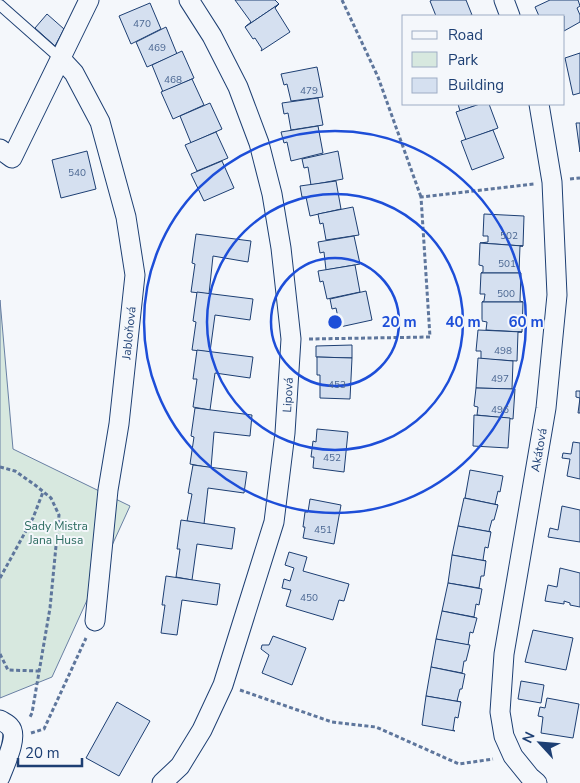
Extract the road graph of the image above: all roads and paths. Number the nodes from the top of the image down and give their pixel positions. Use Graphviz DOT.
graph roads {
  1 [pos="90,0"];
  2 [pos="188,0"];
  3 [pos="342,0"];
  4 [pos="504,0"];
  5 [pos="0,5"];
  6 [pos="510,15"];
  7 [pos="60,59"];
  8 [pos="539,105"];
  9 [pos="6,154"];
  10 [pos="580,178"];
  11 [pos="552,182"];
  12 [pos="421,198"];
  13 [pos="291,339"];
  14 [pos="0,467"];
  15 [pos="43,492"];
  16 [pos="0,578"];
  17 [pos="95,621"];
  18 [pos="0,654"];
  19 [pos="40,671"];
  20 [pos="223,685"];
  21 [pos="0,720"];
  22 [pos="12,744"];
  23 [pos="499,758"];
  24 [pos="0,777"];
  25 [pos="162,783"];
  26 [pos="538,783"];
  1 -- 7 [label="street"];
  2 -- 13 [label="street, Lipová"];
  3 -- 12 [label="path"];
  4 -- 6 [label="street"];
  5 -- 7 [label="lane"];
  7 -- 9 [label="street"];
  7 -- 17 [label="street, Jabloňová"];
  8 -- 11 [label="street, Akátová"];
  10 -- 11 [label="path"];
  11 -- 12 [label="path"];
  11 -- 26 [label="street, Akátová"];
  12 -- 13 [label="path"];
  13 -- 20 [label="street, Lipová"];
  14 -- 15 [label="path"];
  15 -- 16 [label="path"];
  15 -- 19 [label="path"];
  17 -- 22 [label="path"];
  18 -- 19 [label="path"];
  19 -- 22 [label="path"];
  20 -- 23 [label="path"];
  20 -- 25 [label="street, Lipová"];
  21 -- 22 [label="street"];
  22 -- 24 [label="street"];
}
